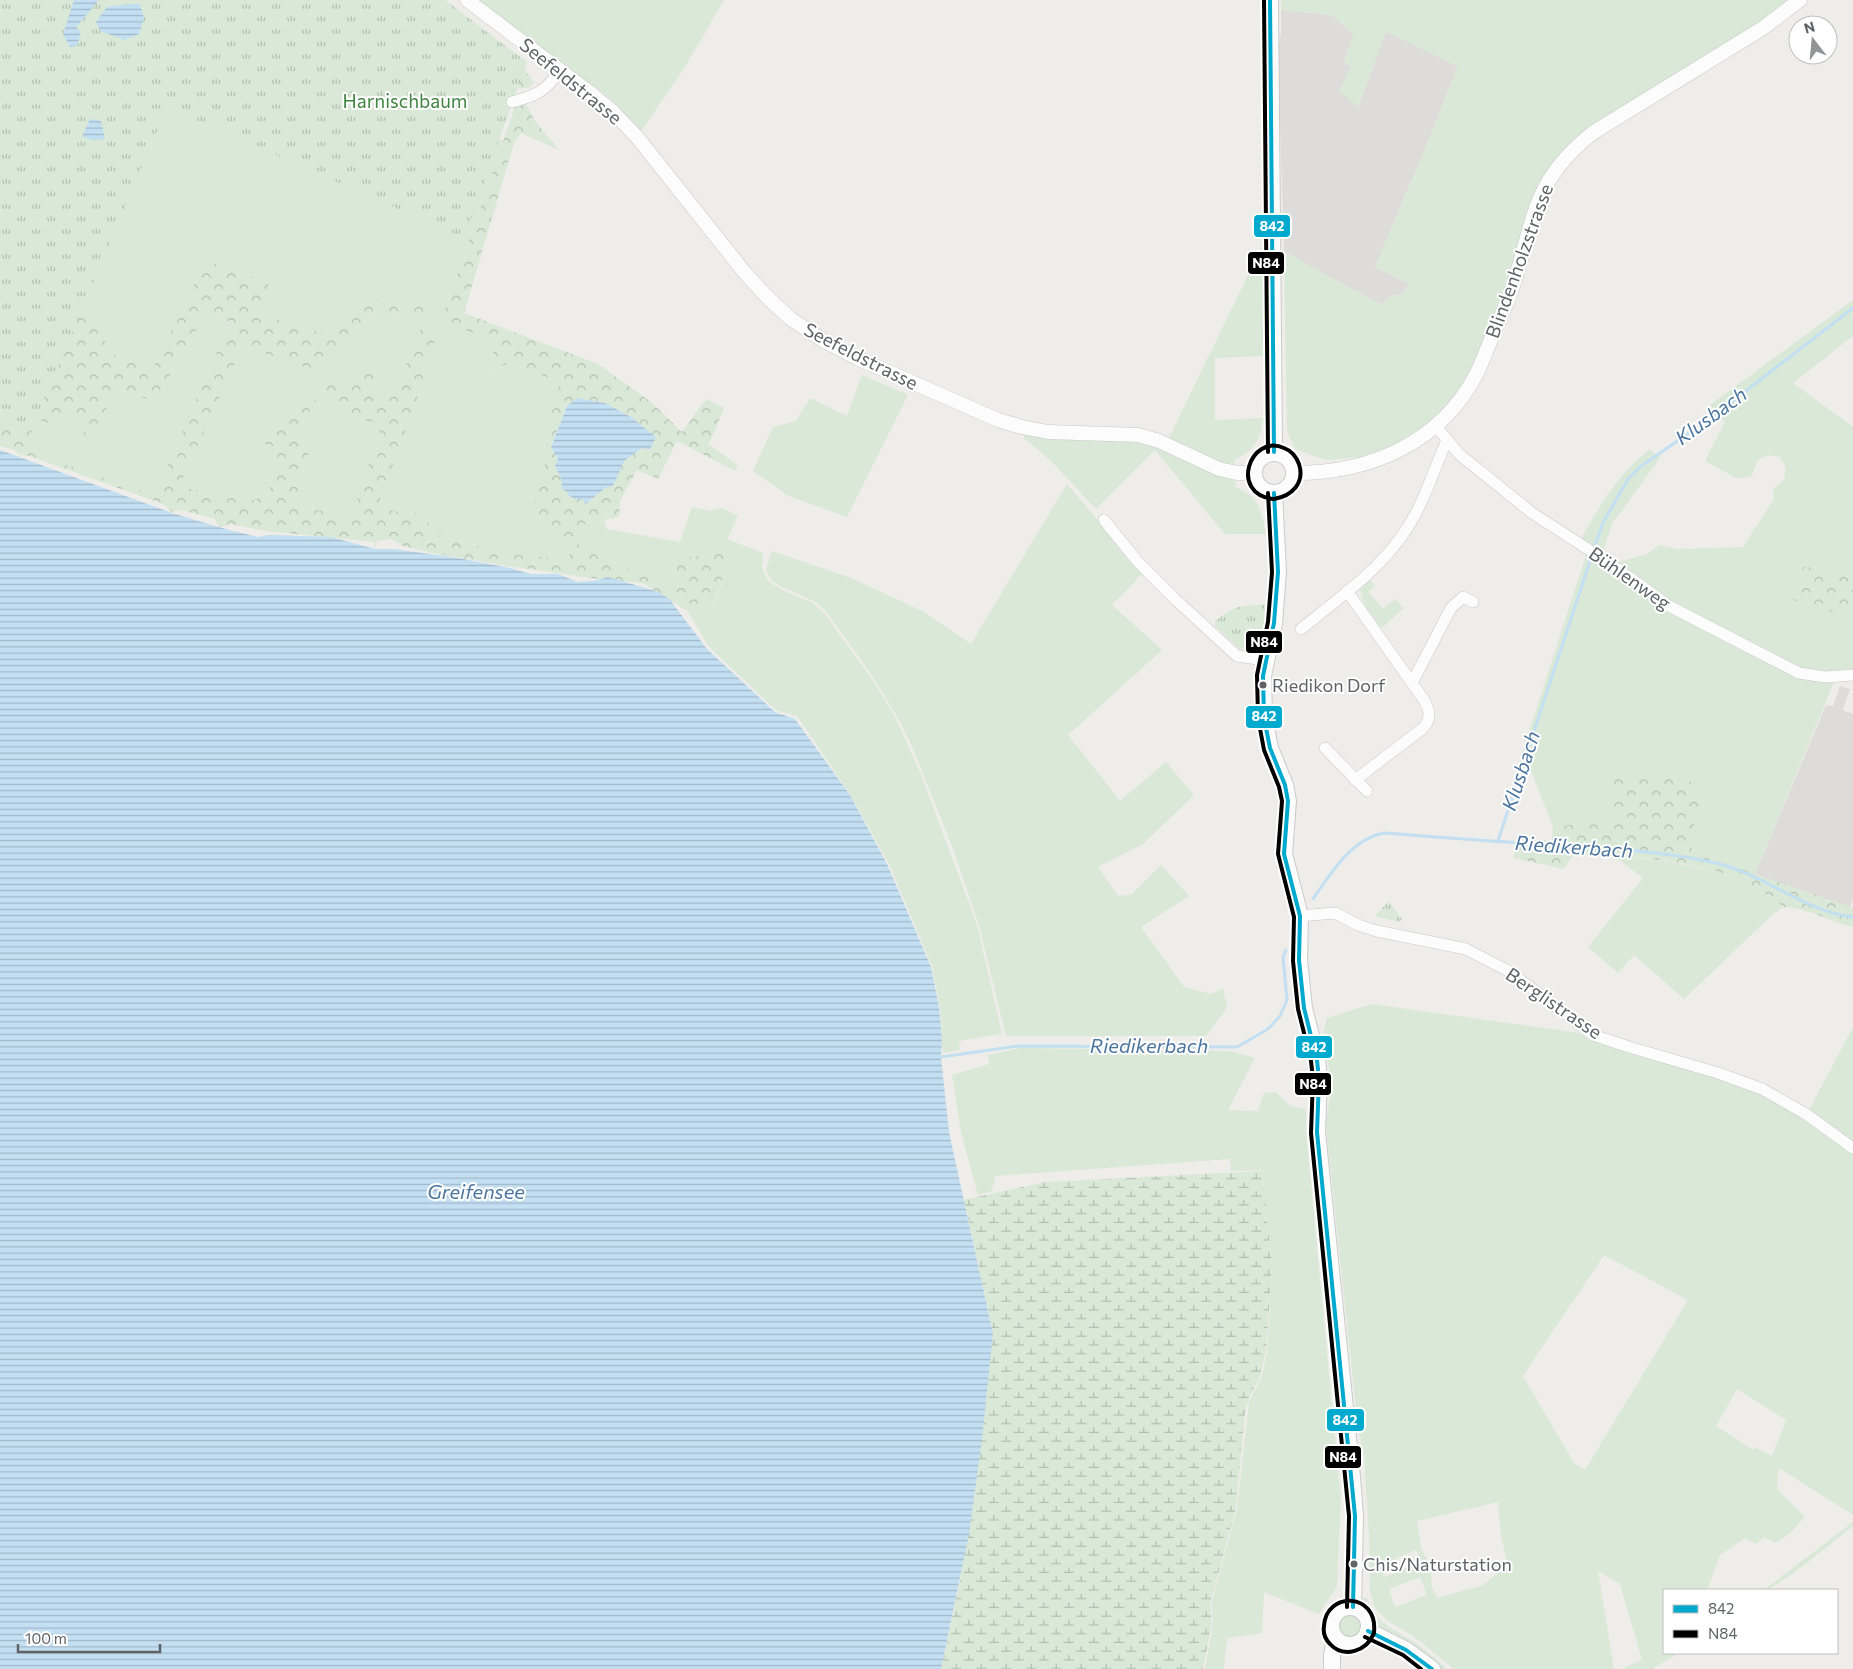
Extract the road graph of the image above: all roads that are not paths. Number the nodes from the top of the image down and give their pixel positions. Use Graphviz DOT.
graph roads {
  1 [pos="467,0"];
  2 [pos="1270,0"];
  3 [pos="1800,0"];
  4 [pos="560,70"];
  5 [pos="512,102"];
  6 [pos="1435,426"];
  7 [pos="1447,440"];
  8 [pos="1274,452"];
  9 [pos="1295,473"];
  10 [pos="1254,474"];
  11 [pos="1274,493"];
  12 [pos="1104,520"];
  13 [pos="1347,591"];
  14 [pos="1473,602"];
  15 [pos="1301,629"];
  16 [pos="1265,660"];
  17 [pos="1853,675"];
  18 [pos="1412,683"];
  19 [pos="1325,748"];
  20 [pos="1355,780"];
  21 [pos="1367,791"];
  22 [pos="1300,916"];
  23 [pos="1853,1148"];
  24 [pos="1353,1607"];
  25 [pos="1368,1631"];
  26 [pos="1341,1643"];
  27 [pos="1332,1669"];
  28 [pos="1343,1669"];
  29 [pos="1432,1669"];
  1 -- 4 [label="street, Seefeldstrasse"];
  2 -- 8 [label="main road"];
  3 -- 6 [label="street, Blindenholzstrasse"];
  4 -- 5 [label="street"];
  4 -- 10 [label="street, Seefeldstrasse"];
  6 -- 7 [label="street, Bühlenweg"];
  6 -- 9 [label="street, Blindenholzstrasse"];
  7 -- 13 [label="street"];
  7 -- 17 [label="street, Bühlenweg"];
  8 -- 9 [label="main road"];
  8 -- 10 [label="main road"];
  9 -- 11 [label="main road"];
  10 -- 11 [label="main road"];
  11 -- 16 [label="main road"];
  12 -- 16 [label="street"];
  13 -- 15 [label="street"];
  13 -- 18 [label="street"];
  14 -- 18 [label="street"];
  16 -- 22 [label="main road"];
  18 -- 20 [label="street"];
  19 -- 20 [label="street"];
  20 -- 21 [label="street"];
  22 -- 23 [label="street, Berglistrasse"];
  22 -- 24 [label="main road"];
  24 -- 25 [label="main road"];
  24 -- 26 [label="main road"];
  25 -- 26 [label="main road"];
  25 -- 29 [label="main road"];
  26 -- 27 [label="main road"];
  26 -- 28 [label="main road"];
}
